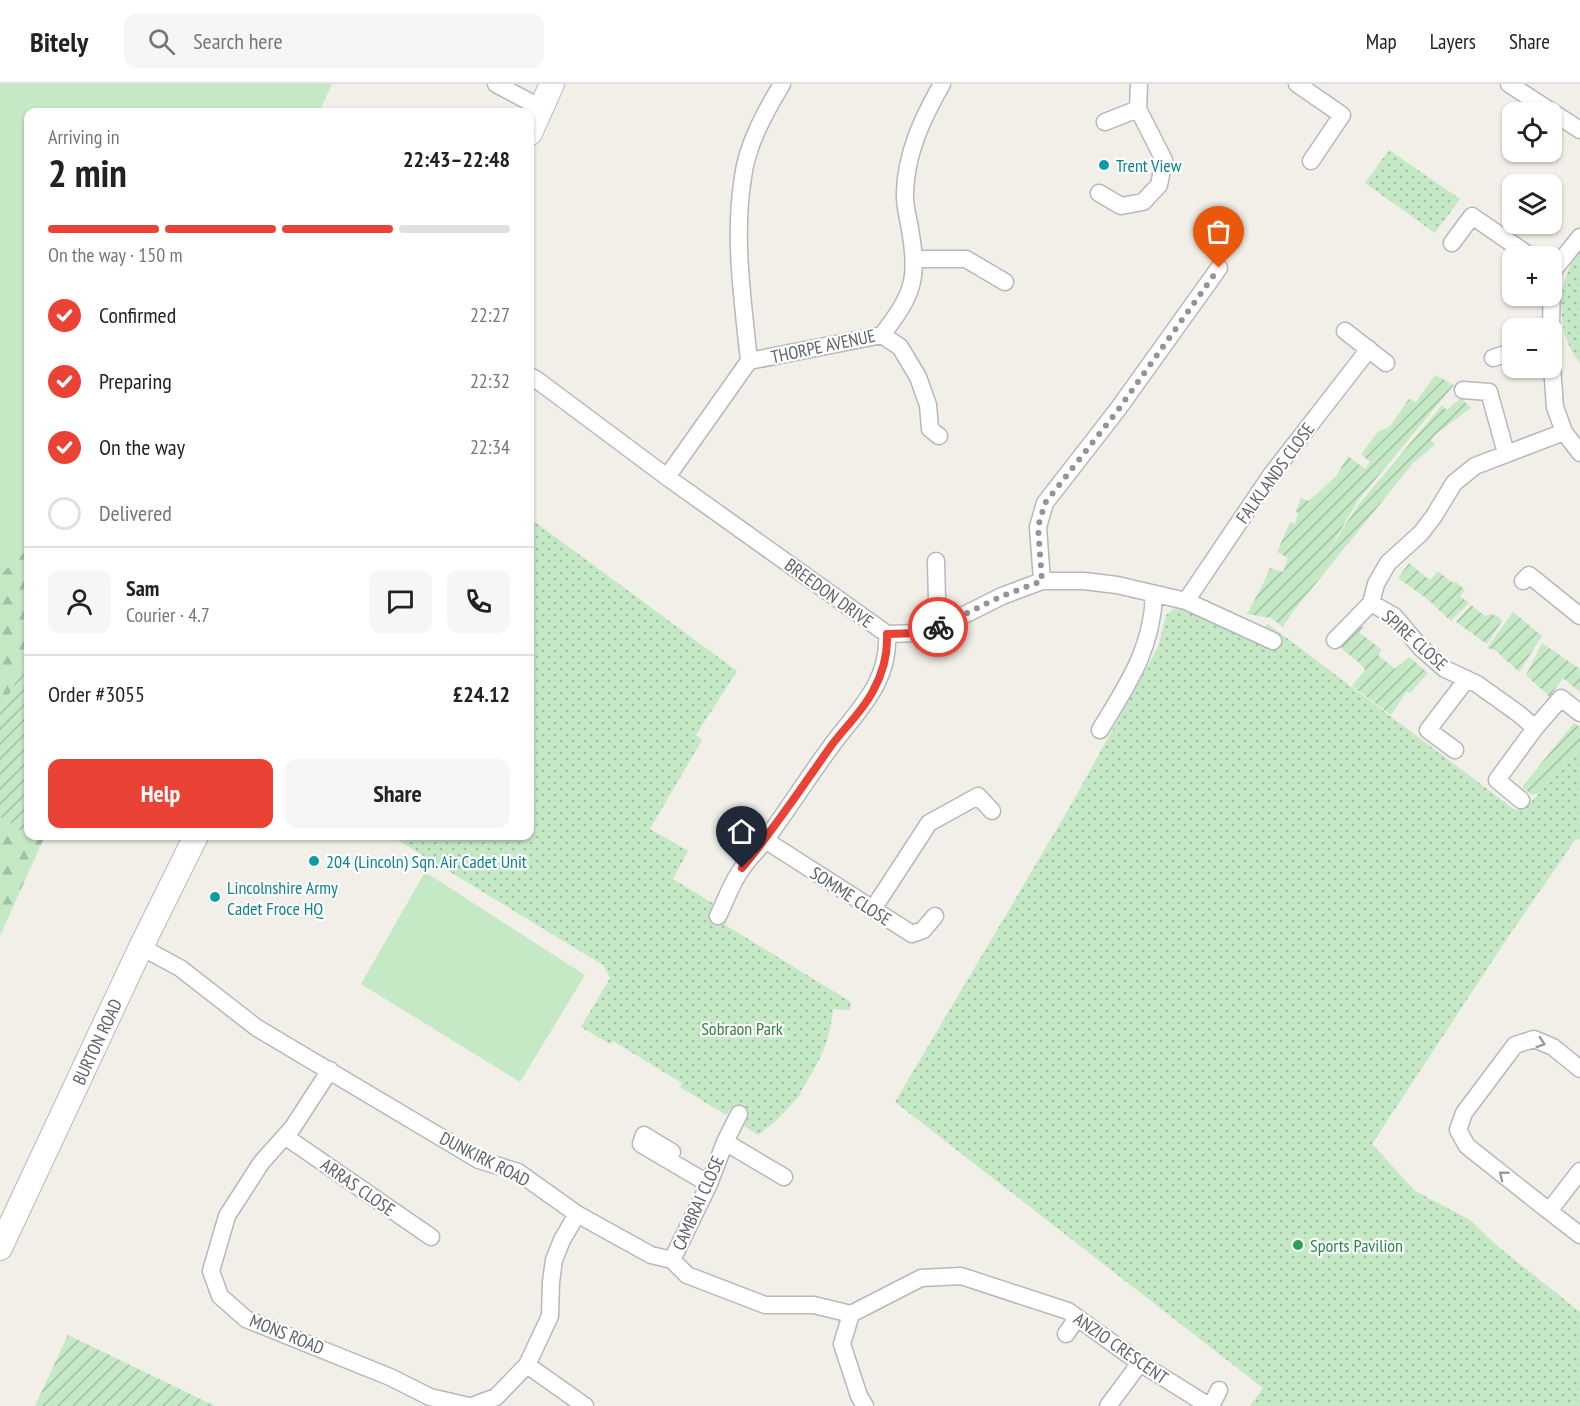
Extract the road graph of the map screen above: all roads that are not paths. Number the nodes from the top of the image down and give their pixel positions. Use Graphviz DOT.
graph roads {
  1 [pos="496,84"];
  2 [pos="552,84"];
  3 [pos="782,84"];
  4 [pos="942,84"];
  5 [pos="1139,84"];
  6 [pos="1296,84"];
  7 [pos="1509,84"];
  8 [pos="541,108"];
  9 [pos="1138,109"];
  10 [pos="1106,122"];
  11 [pos="534,124"];
  12 [pos="1580,130"];
  13 [pos="1311,161"];
  14 [pos="1098,193"];
  15 [pos="1580,237"];
  16 [pos="1452,243"];
  17 [pos="1516,246"];
  18 [pos="915,259"];
  19 [pos="1562,260"];
  20 [pos="1219,268"];
  21 [pos="1005,282"];
  22 [pos="1345,331"];
  23 [pos="882,335"];
  24 [pos="1368,349"];
  25 [pos="1502,355"];
  26 [pos="1493,358"];
  27 [pos="749,362"];
  28 [pos="1386,363"];
  29 [pos="534,378"];
  30 [pos="1553,378"];
  31 [pos="1463,390"];
  32 [pos="1564,432"];
  33 [pos="939,435"];
  34 [pos="1506,453"];
  35 [pos="1580,453"];
  36 [pos="667,477"];
  37 [pos="936,561"];
  38 [pos="1528,575"];
  39 [pos="1042,581"];
  40 [pos="1154,595"];
  41 [pos="1186,601"];
  42 [pos="1371,603"];
  43 [pos="1580,616"];
  44 [pos="945,625"];
  45 [pos="887,634"];
  46 [pos="1335,640"];
  47 [pos="1273,641"];
  48 [pos="1467,679"];
  49 [pos="1580,713"];
  50 [pos="1535,728"];
  51 [pos="1100,730"];
  52 [pos="1455,750"];
  53 [pos="1521,800"];
  54 [pos="992,811"];
  55 [pos="194,840"];
  56 [pos="765,840"];
  57 [pos="873,909"];
  58 [pos="718,916"];
  59 [pos="935,916"];
  60 [pos="141,947"];
  61 [pos="1580,1068"];
  62 [pos="330,1070"];
  63 [pos="739,1114"];
  64 [pos="286,1137"];
  65 [pos="725,1142"];
  66 [pos="666,1159"];
  67 [pos="1580,1171"];
  68 [pos="784,1177"];
  69 [pos="709,1184"];
  70 [pos="1549,1211"];
  71 [pos="577,1214"];
  72 [pos="1580,1235"];
  73 [pos="431,1237"];
  74 [pos="0,1248"];
  75 [pos="672,1260"];
  76 [pos="851,1314"];
  77 [pos="1077,1318"];
  78 [pos="1066,1334"];
  79 [pos="1140,1363"];
  80 [pos="527,1365"];
  81 [pos="1219,1390"];
  82 [pos="470,1406"];
  83 [pos="585,1406"];
  84 [pos="866,1406"];
  85 [pos="1108,1406"];
  86 [pos="1210,1406"];
  1 -- 8 [label="street"];
  2 -- 8 [label="main road"];
  3 -- 27 [label="street"];
  4 -- 18 [label="street, THORPE AVENUE"];
  5 -- 9 [label="street"];
  6 -- 13 [label="street"];
  7 -- 12 [label="street"];
  8 -- 11 [label="main road"];
  9 -- 10 [label="street"];
  9 -- 14 [label="street"];
  15 -- 19 [label="street"];
  16 -- 17 [label="street"];
  18 -- 21 [label="street"];
  18 -- 23 [label="street, THORPE AVENUE"];
  20 -- 39 [label="street"];
  22 -- 24 [label="street"];
  23 -- 27 [label="street, THORPE AVENUE"];
  23 -- 33 [label="street"];
  24 -- 28 [label="street"];
  24 -- 41 [label="street, FALKLANDS CLOSE"];
  25 -- 26 [label="street"];
  27 -- 36 [label="street"];
  29 -- 36 [label="street, BREEDON DRIVE"];
  30 -- 32 [label="street"];
  31 -- 34 [label="street"];
  32 -- 34 [label="street"];
  32 -- 35 [label="street"];
  34 -- 42 [label="street"];
  36 -- 45 [label="street, BREEDON DRIVE"];
  37 -- 44 [label="street"];
  38 -- 43 [label="street"];
  39 -- 40 [label="street, BREEDON DRIVE"];
  39 -- 44 [label="street, BREEDON DRIVE"];
  40 -- 41 [label="street, BREEDON DRIVE"];
  40 -- 51 [label="street"];
  41 -- 47 [label="street, BREEDON DRIVE"];
  42 -- 46 [label="street"];
  42 -- 48 [label="street, SPIRE CLOSE"];
  44 -- 45 [label="street, BREEDON DRIVE"];
  45 -- 56 [label="street"];
  48 -- 50 [label="street, SPIRE CLOSE"];
  48 -- 52 [label="street"];
  49 -- 50 [label="street"];
  50 -- 53 [label="street"];
  54 -- 57 [label="street"];
  55 -- 60 [label="main road, BURTON ROAD"];
  56 -- 57 [label="street, SOMME CLOSE"];
  56 -- 58 [label="street"];
  57 -- 59 [label="street, SOMME CLOSE"];
  60 -- 62 [label="street, DUNKIRK ROAD"];
  60 -- 74 [label="main road, BURTON ROAD"];
  70 -- 61 [label="street, one-way"];
  62 -- 64 [label="street, MONS ROAD"];
  62 -- 71 [label="street, DUNKIRK ROAD"];
  63 -- 65 [label="street"];
  64 -- 73 [label="street, ARRAS CLOSE"];
  64 -- 82 [label="street, MONS ROAD"];
  65 -- 68 [label="street, CAMBRAI CLOSE"];
  65 -- 69 [label="street, CAMBRAI CLOSE"];
  66 -- 69 [label="street"];
  67 -- 70 [label="street"];
  69 -- 75 [label="street, CAMBRAI CLOSE"];
  70 -- 72 [label="street"];
  71 -- 75 [label="street, DUNKIRK ROAD"];
  71 -- 80 [label="street, MONS ROAD"];
  75 -- 76 [label="street, DUNKIRK ROAD"];
  76 -- 77 [label="street, ANZIO CRESCENT"];
  76 -- 84 [label="street"];
  77 -- 78 [label="street"];
  77 -- 79 [label="street, ANZIO CRESCENT"];
  79 -- 85 [label="street"];
  79 -- 86 [label="street, ANZIO CRESCENT"];
  80 -- 82 [label="street, MONS ROAD"];
  80 -- 83 [label="street"];
  81 -- 86 [label="street, ANZIO CRESCENT"];
}
